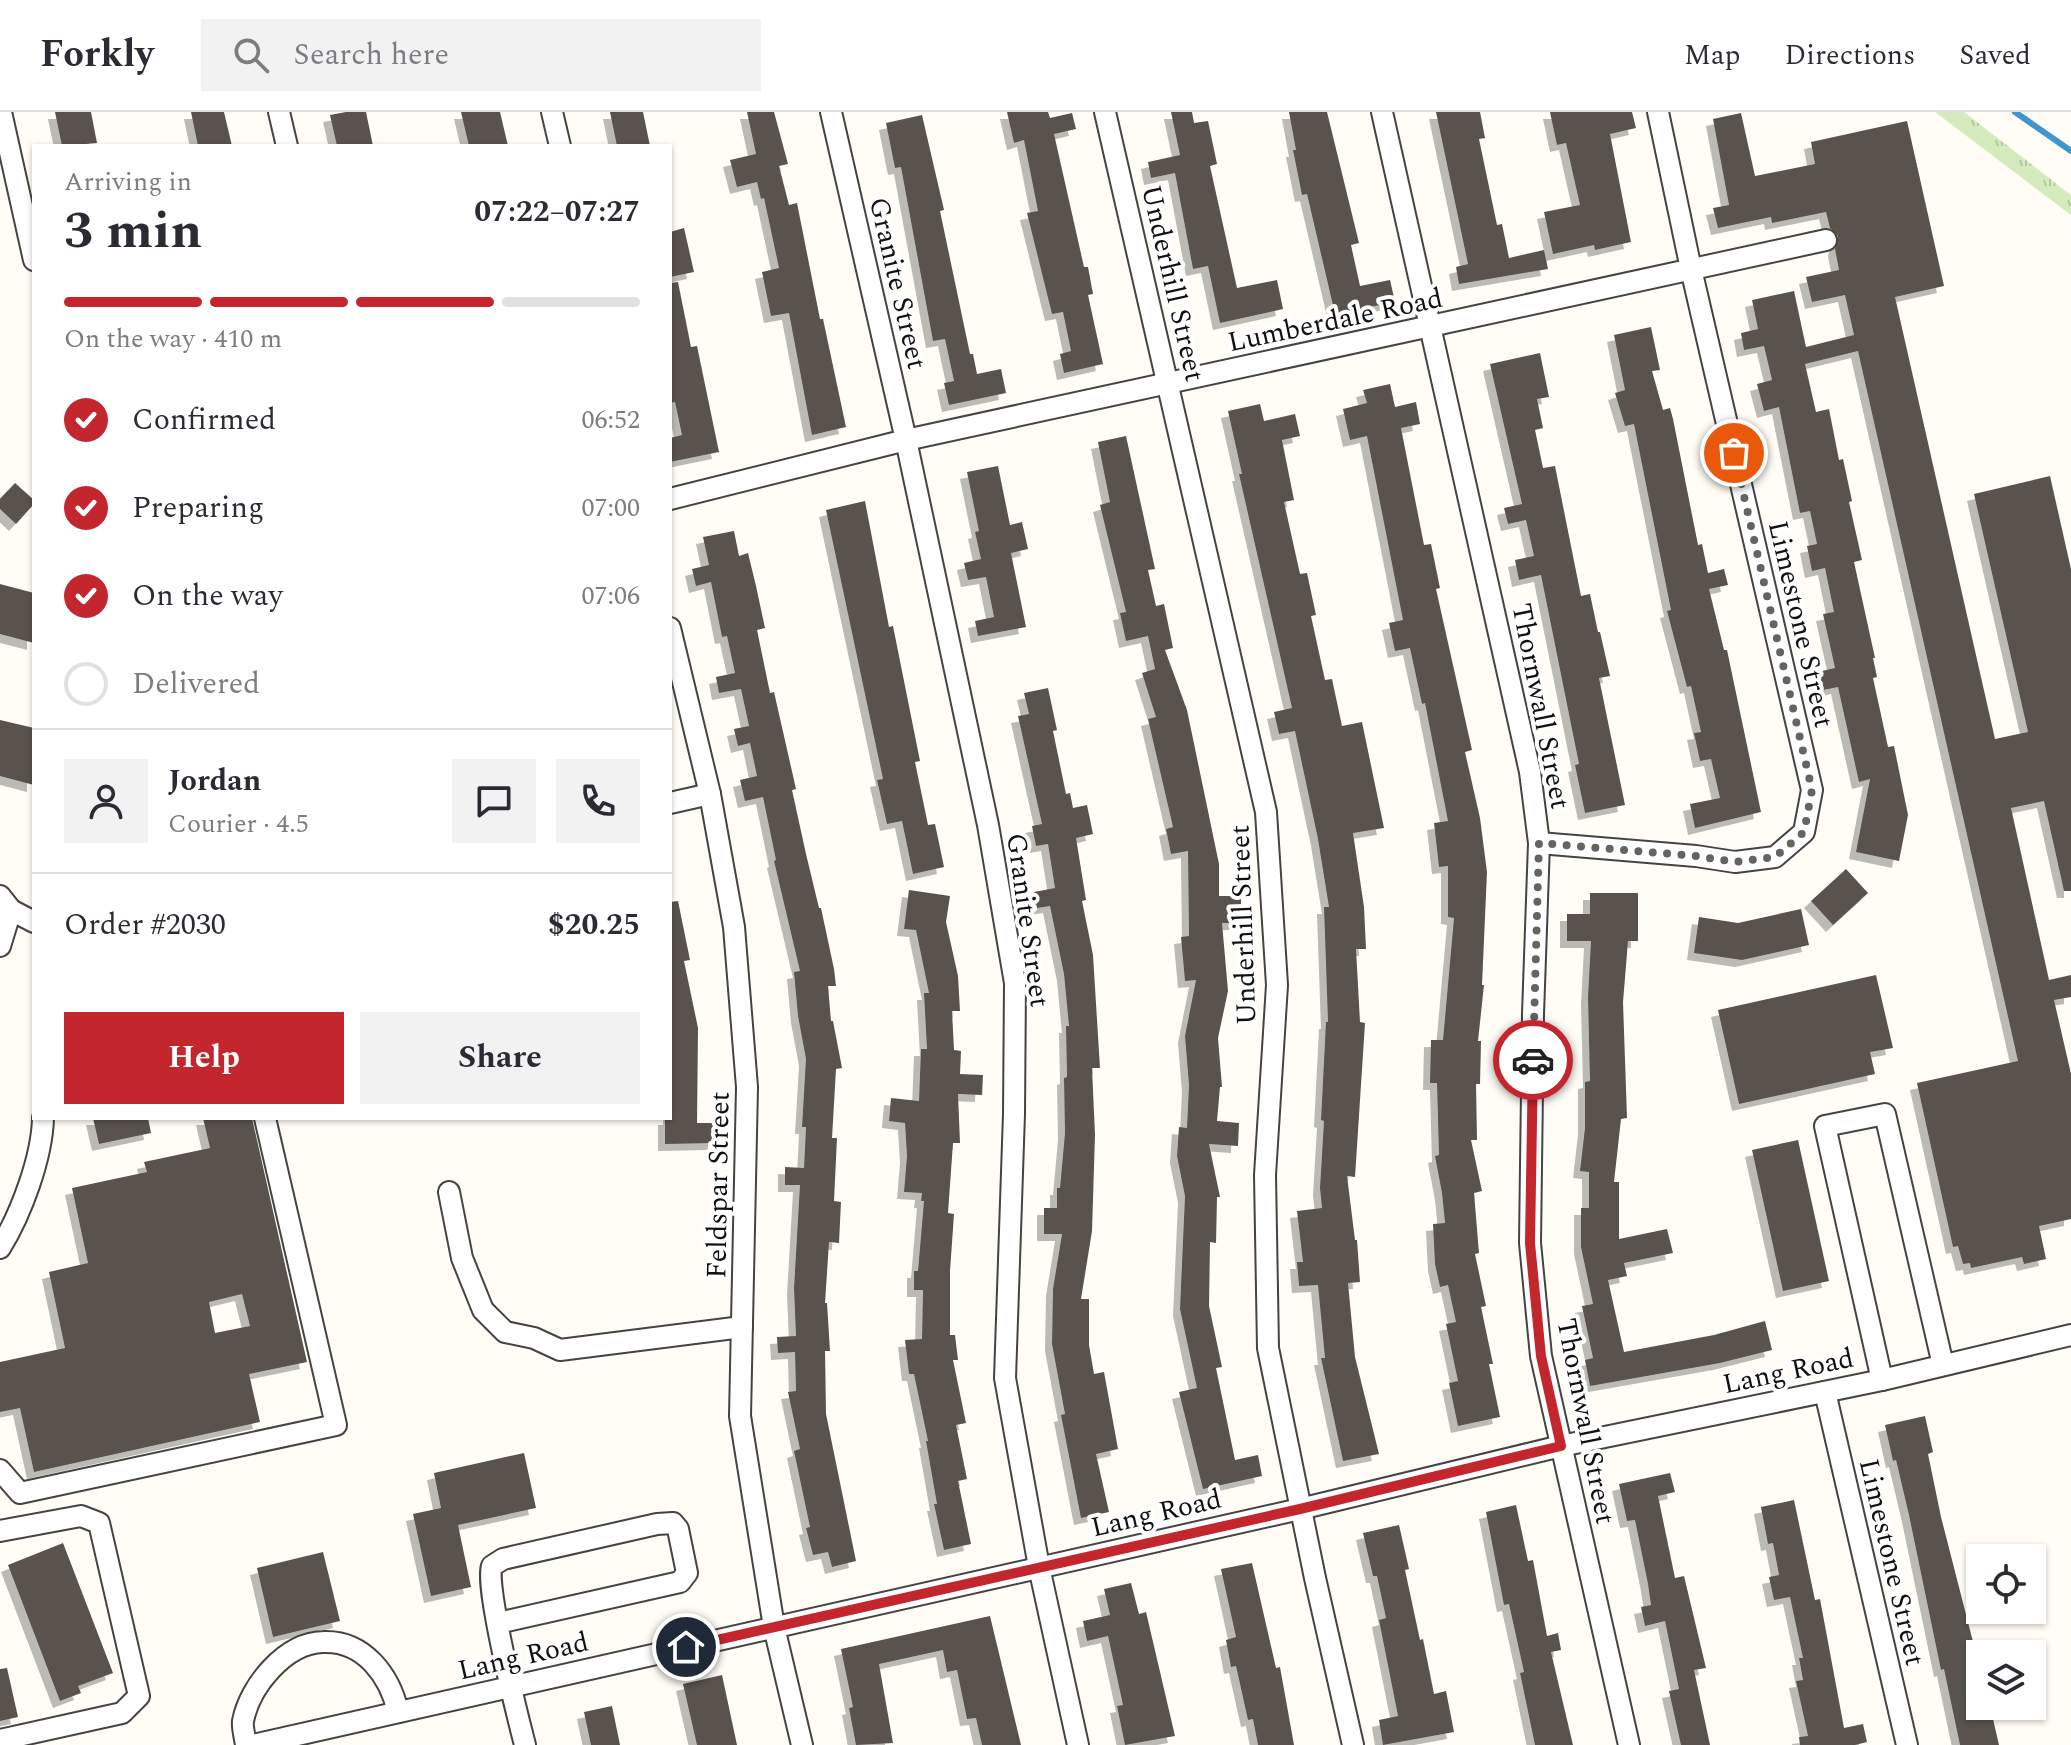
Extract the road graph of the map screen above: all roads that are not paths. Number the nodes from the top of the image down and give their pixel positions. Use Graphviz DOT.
graph roads {
  1 [pos="279,112"];
  2 [pos="552,112"];
  3 [pos="831,112"];
  4 [pos="1105,112"];
  5 [pos="1382,112"];
  6 [pos="1658,112"];
  7 [pos="2,123"];
  8 [pos="287,144"];
  9 [pos="560,144"];
  10 [pos="1826,240"];
  11 [pos="32,251"];
  12 [pos="1691,269"];
  13 [pos="1432,326"];
  14 [pos="1169,384"];
  15 [pos="906,440"];
  16 [pos="672,498"];
  17 [pos="672,636"];
  18 [pos="710,794"];
  19 [pos="672,803"];
  20 [pos="1539,843"];
  21 [pos="6,903"];
  22 [pos="32,921"];
  23 [pos="0,946"];
  24 [pos="43,1120"];
  25 [pos="265,1120"];
  26 [pos="449,1192"];
  27 [pos="0,1248"];
  28 [pos="742,1327"];
  29 [pos="2071,1335"];
  30 [pos="1943,1365"];
  31 [pos="1882,1380"];
  32 [pos="1825,1392"];
  33 [pos="1561,1446"];
  34 [pos="0,1470"];
  35 [pos="1300,1509"];
  36 [pos="0,1531"];
  37 [pos="1039,1567"];
  38 [pos="498,1623"];
  39 [pos="774,1627"];
  40 [pos="511,1686"];
  41 [pos="398,1712"];
  42 [pos="0,1740"];
  43 [pos="246,1745"];
  44 [pos="253,1745"];
  45 [pos="525,1745"];
  46 [pos="802,1745"];
  47 [pos="1078,1745"];
  48 [pos="1353,1745"];
  49 [pos="1629,1745"];
  50 [pos="1907,1745"];
  1 -- 8 [label="street"];
  2 -- 9 [label="street"];
  3 -- 15 [label="street, Granite Street"];
  4 -- 14 [label="street, Underhill Street"];
  5 -- 13 [label="street, Thornwall Street"];
  6 -- 12 [label="street, Limestone Street"];
  7 -- 11 [label="street"];
  10 -- 12 [label="street, Lumberdale Road"];
  12 -- 13 [label="street, Lumberdale Road"];
  12 -- 20 [label="street, Limestone Street"];
  13 -- 14 [label="street, Lumberdale Road"];
  13 -- 20 [label="street, Thornwall Street"];
  14 -- 15 [label="street, Lumberdale Road"];
  14 -- 35 [label="street, Underhill Street"];
  15 -- 16 [label="street, Lumberdale Road"];
  15 -- 37 [label="street, Granite Street"];
  17 -- 18 [label="street, Feldspar Street"];
  18 -- 19 [label="street"];
  18 -- 28 [label="street, Feldspar Street"];
  20 -- 33 [label="street, Thornwall Street"];
  21 -- 22 [label="street"];
  21 -- 23 [label="street"];
  24 -- 27 [label="street"];
  25 -- 34 [label="street"];
  26 -- 28 [label="street"];
  28 -- 39 [label="street, Feldspar Street"];
  29 -- 30 [label="street, Lang Road"];
  30 -- 31 [label="street, Lang Road"];
  30 -- 31 [label="street"];
  31 -- 32 [label="street, Lang Road"];
  32 -- 33 [label="street, Lang Road"];
  32 -- 50 [label="street, Limestone Street"];
  33 -- 35 [label="street, Lang Road"];
  33 -- 49 [label="street, Thornwall Street"];
  35 -- 37 [label="street, Lang Road"];
  35 -- 48 [label="street, Underhill Street"];
  36 -- 42 [label="street"];
  37 -- 39 [label="street, Lang Road"];
  37 -- 47 [label="street, Granite Street"];
  38 -- 38 [label="street"];
  38 -- 40 [label="street"];
  39 -- 40 [label="street, Lang Road"];
  39 -- 46 [label="street, Feldspar Street"];
  40 -- 41 [label="street, Lang Road"];
  40 -- 45 [label="street"];
  41 -- 43 [label="street"];
  41 -- 44 [label="street, Lang Road"];
}
